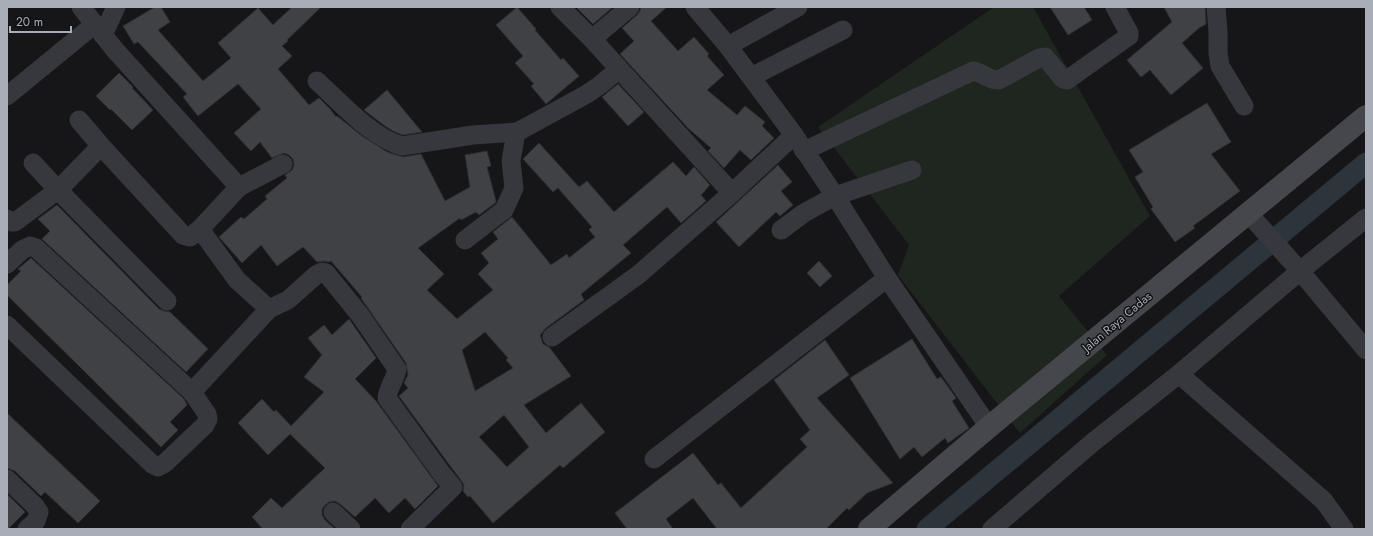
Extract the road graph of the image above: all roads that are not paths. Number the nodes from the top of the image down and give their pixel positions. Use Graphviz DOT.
graph roads {
  1 [pos="81,7"];
  2 [pos="116,7"];
  3 [pos="560,7"];
  4 [pos="630,7"];
  5 [pos="695,7"];
  6 [pos="798,7"];
  7 [pos="1115,7"];
  8 [pos="1216,7"];
  9 [pos="99,30"];
  10 [pos="843,30"];
  11 [pos="592,39"];
  12 [pos="728,46"];
  13 [pos="619,69"];
  14 [pos="750,77"];
  15 [pos="317,81"];
  16 [pos="7,96"];
  17 [pos="1244,106"];
  18 [pos="1366,116"];
  19 [pos="79,120"];
  20 [pos="516,132"];
  21 [pos="794,135"];
  22 [pos="101,146"];
  23 [pos="804,150"];
  24 [pos="33,163"];
  25 [pos="283,164"];
  26 [pos="912,170"];
  27 [pos="239,187"];
  28 [pos="58,190"];
  29 [pos="732,193"];
  30 [pos="835,196"];
  31 [pos="1253,218"];
  32 [pos="1366,218"];
  33 [pos="7,219"];
  34 [pos="200,229"];
  35 [pos="781,230"];
  36 [pos="465,240"];
  37 [pos="7,264"];
  38 [pos="1295,265"];
  39 [pos="887,278"];
  40 [pos="167,301"];
  41 [pos="269,310"];
  42 [pos="7,325"];
  43 [pos="552,337"];
  44 [pos="1366,350"];
  45 [pos="1179,374"];
  46 [pos="192,392"];
  47 [pos="989,427"];
  48 [pos="654,459"];
  49 [pos="7,479"];
  50 [pos="333,512"];
  51 [pos="27,529"];
  52 [pos="351,529"];
  53 [pos="410,529"];
  54 [pos="869,529"];
  55 [pos="992,529"];
  56 [pos="1344,529"];
  1 -- 9 [label="street"];
  2 -- 9 [label="street"];
  3 -- 11 [label="street"];
  4 -- 11 [label="street"];
  5 -- 12 [label="street"];
  6 -- 12 [label="street"];
  7 -- 23 [label="street"];
  8 -- 17 [label="street"];
  9 -- 16 [label="street"];
  9 -- 27 [label="street"];
  10 -- 14 [label="street"];
  11 -- 13 [label="street"];
  12 -- 14 [label="street"];
  13 -- 20 [label="street"];
  13 -- 29 [label="street"];
  14 -- 21 [label="street"];
  15 -- 20 [label="street"];
  18 -- 31 [label="street, Jalan Raya Cadas"];
  19 -- 22 [label="street"];
  20 -- 36 [label="street"];
  21 -- 23 [label="street"];
  21 -- 29 [label="street"];
  22 -- 28 [label="street"];
  22 -- 34 [label="street"];
  23 -- 30 [label="street"];
  24 -- 28 [label="street"];
  25 -- 27 [label="street"];
  26 -- 30 [label="street"];
  27 -- 34 [label="street"];
  28 -- 33 [label="street"];
  28 -- 40 [label="street"];
  29 -- 43 [label="street"];
  30 -- 35 [label="street"];
  30 -- 39 [label="street"];
  31 -- 38 [label="street"];
  31 -- 47 [label="street, Jalan Raya Cadas"];
  32 -- 38 [label="street"];
  34 -- 41 [label="street"];
  37 -- 46 [label="street"];
  38 -- 44 [label="street"];
  38 -- 45 [label="street"];
  39 -- 47 [label="street"];
  39 -- 48 [label="street"];
  41 -- 46 [label="street"];
  41 -- 53 [label="street"];
  42 -- 46 [label="street"];
  45 -- 55 [label="street"];
  45 -- 56 [label="street"];
  47 -- 54 [label="street, Jalan Raya Cadas"];
  49 -- 51 [label="street"];
  50 -- 52 [label="street"];
}
